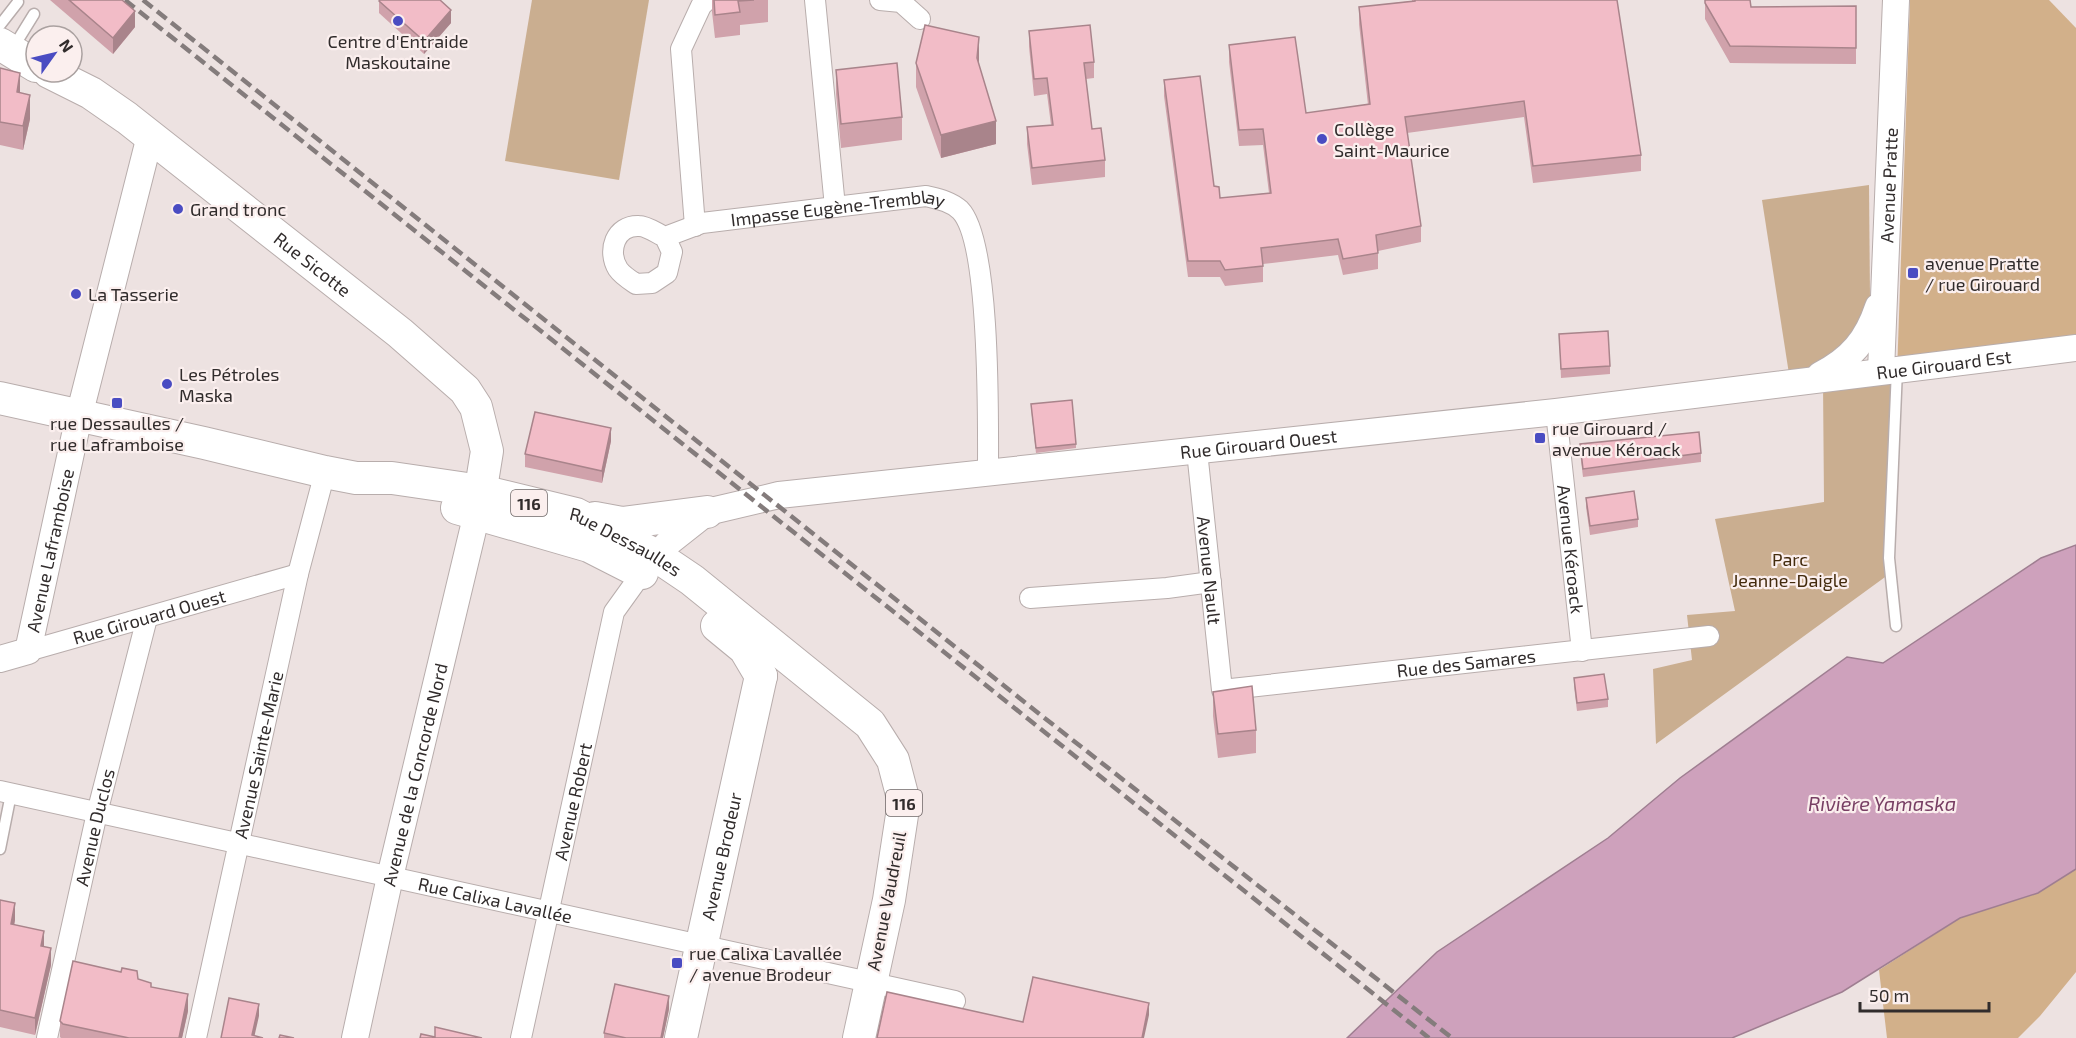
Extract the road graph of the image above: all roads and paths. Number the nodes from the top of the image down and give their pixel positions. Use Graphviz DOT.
graph roads {
  1 [pos="707,0"];
  2 [pos="815,0"];
  3 [pos="880,0"];
  4 [pos="1896,0"];
  5 [pos="18,2"];
  6 [pos="34,14"];
  7 [pos="920,19"];
  8 [pos="12,46"];
  9 [pos="73,84"];
  10 [pos="150,136"];
  11 [pos="835,207"];
  12 [pos="695,226"];
  13 [pos="665,237"];
  14 [pos="1883,290"];
  15 [pos="2076,348"];
  16 [pos="1889,370"];
  17 [pos="1813,379"];
  18 [pos="0,399"];
  19 [pos="1556,412"];
  20 [pos="80,416"];
  21 [pos="1197,451"];
  22 [pos="325,472"];
  23 [pos="988,473"];
  24 [pos="479,502"];
  25 [pos="707,512"];
  26 [pos="576,514"];
  27 [pos="648,564"];
  28 [pos="298,574"];
  29 [pos="1211,582"];
  30 [pos="1030,598"];
  31 [pos="147,618"];
  32 [pos="1896,626"];
  33 [pos="1709,636"];
  34 [pos="28,651"];
  35 [pos="1582,651"];
  36 [pos="0,659"];
  37 [pos="795,664"];
  38 [pos="761,676"];
  39 [pos="1222,690"];
  40 [pos="6,792"];
  41 [pos="97,813"];
  42 [pos="238,843"];
  43 [pos="0,849"];
  44 [pos="390,877"];
  45 [pos="550,912"];
  46 [pos="702,946"];
  47 [pos="871,983"];
  48 [pos="955,1001"];
  49 [pos="47,1038"];
  50 [pos="196,1038"];
  51 [pos="355,1038"];
  52 [pos="521,1038"];
  53 [pos="681,1038"];
  54 [pos="859,1038"];
  1 -- 12 [label="street"];
  2 -- 11 [label="street"];
  3 -- 7 [label="street"];
  4 -- 14 [label="street, Avenue Pratte"];
  5 -- 8 [label="lane"];
  6 -- 8 [label="lane"];
  9 -- 10 [label="main road, Rue Sicotte"];
  10 -- 20 [label="street, Avenue Laframboise"];
  10 -- 24 [label="main road, Rue Sicotte"];
  11 -- 12 [label="street, Impasse Eugène-Tremblay"];
  11 -- 23 [label="street, Impasse Eugène-Tremblay"];
  12 -- 13 [label="street, Impasse Eugène-Tremblay"];
  14 -- 16 [label="street, Avenue Pratte"];
  14 -- 17 [label="street"];
  15 -- 16 [label="street, Rue Girouard Est"];
  16 -- 17 [label="street, Rue Girouard Est"];
  16 -- 32 [label="lane"];
  17 -- 19 [label="street, Rue Girouard Ouest"];
  18 -- 20 [label="main road, Rue Dessaulles"];
  19 -- 21 [label="street, Rue Girouard Ouest"];
  19 -- 35 [label="street, Avenue Kéroack"];
  20 -- 22 [label="main road, Rue Dessaulles"];
  20 -- 34 [label="street, Avenue Laframboise"];
  21 -- 23 [label="street, Rue Girouard Ouest"];
  21 -- 29 [label="street, Avenue Nault"];
  22 -- 24 [label="main road, Rue Dessaulles"];
  22 -- 28 [label="street, Avenue Sainte-Marie"];
  23 -- 25 [label="street, Rue Girouard Ouest"];
  24 -- 26 [label="main road, Rue Dessaulles / 116"];
  24 -- 27 [label="main road, Rue Dessaulles / 116"];
  24 -- 44 [label="street, Avenue de la Concorde Nord"];
  25 -- 26 [label="main road"];
  25 -- 27 [label="street"];
  26 -- 27 [label="main road, Rue Dessaulles / 116"];
  27 -- 37 [label="main road, Rue Dessaulles / 116"];
  27 -- 38 [label="main road, Rue Dessaulles / 116"];
  27 -- 45 [label="street, Avenue Robert"];
  28 -- 31 [label="street, Rue Girouard Ouest"];
  28 -- 42 [label="street, Avenue Sainte-Marie"];
  29 -- 30 [label="street"];
  29 -- 39 [label="street, Avenue Nault"];
  31 -- 34 [label="street, Rue Girouard Ouest"];
  31 -- 41 [label="street, Avenue Duclos"];
  33 -- 35 [label="street, Rue des Samares"];
  34 -- 36 [label="street, Rue Girouard Ouest"];
  35 -- 39 [label="street, Rue des Samares"];
  37 -- 38 [label="main road"];
  37 -- 47 [label="main road, Avenue Vaudreuil / 116"];
  38 -- 46 [label="main road, Avenue Brodeur"];
  40 -- 41 [label="street, Rue Calixa Lavallée"];
  40 -- 43 [label="lane"];
  41 -- 42 [label="street, Rue Calixa Lavallée"];
  41 -- 49 [label="street, Avenue Duclos"];
  42 -- 44 [label="street, Rue Calixa Lavallée"];
  42 -- 50 [label="street, Avenue Sainte-Marie"];
  44 -- 45 [label="street, Rue Calixa Lavallée"];
  44 -- 51 [label="street, Avenue de la Concorde Nord"];
  45 -- 46 [label="street, Rue Calixa Lavallée"];
  45 -- 52 [label="street, Avenue Robert"];
  46 -- 47 [label="street, Rue Calixa Lavallée"];
  46 -- 53 [label="main road, Avenue Brodeur"];
  47 -- 48 [label="street, Rue Calixa Lavallée"];
  47 -- 54 [label="main road, Avenue Vaudreuil / 116"];
}
